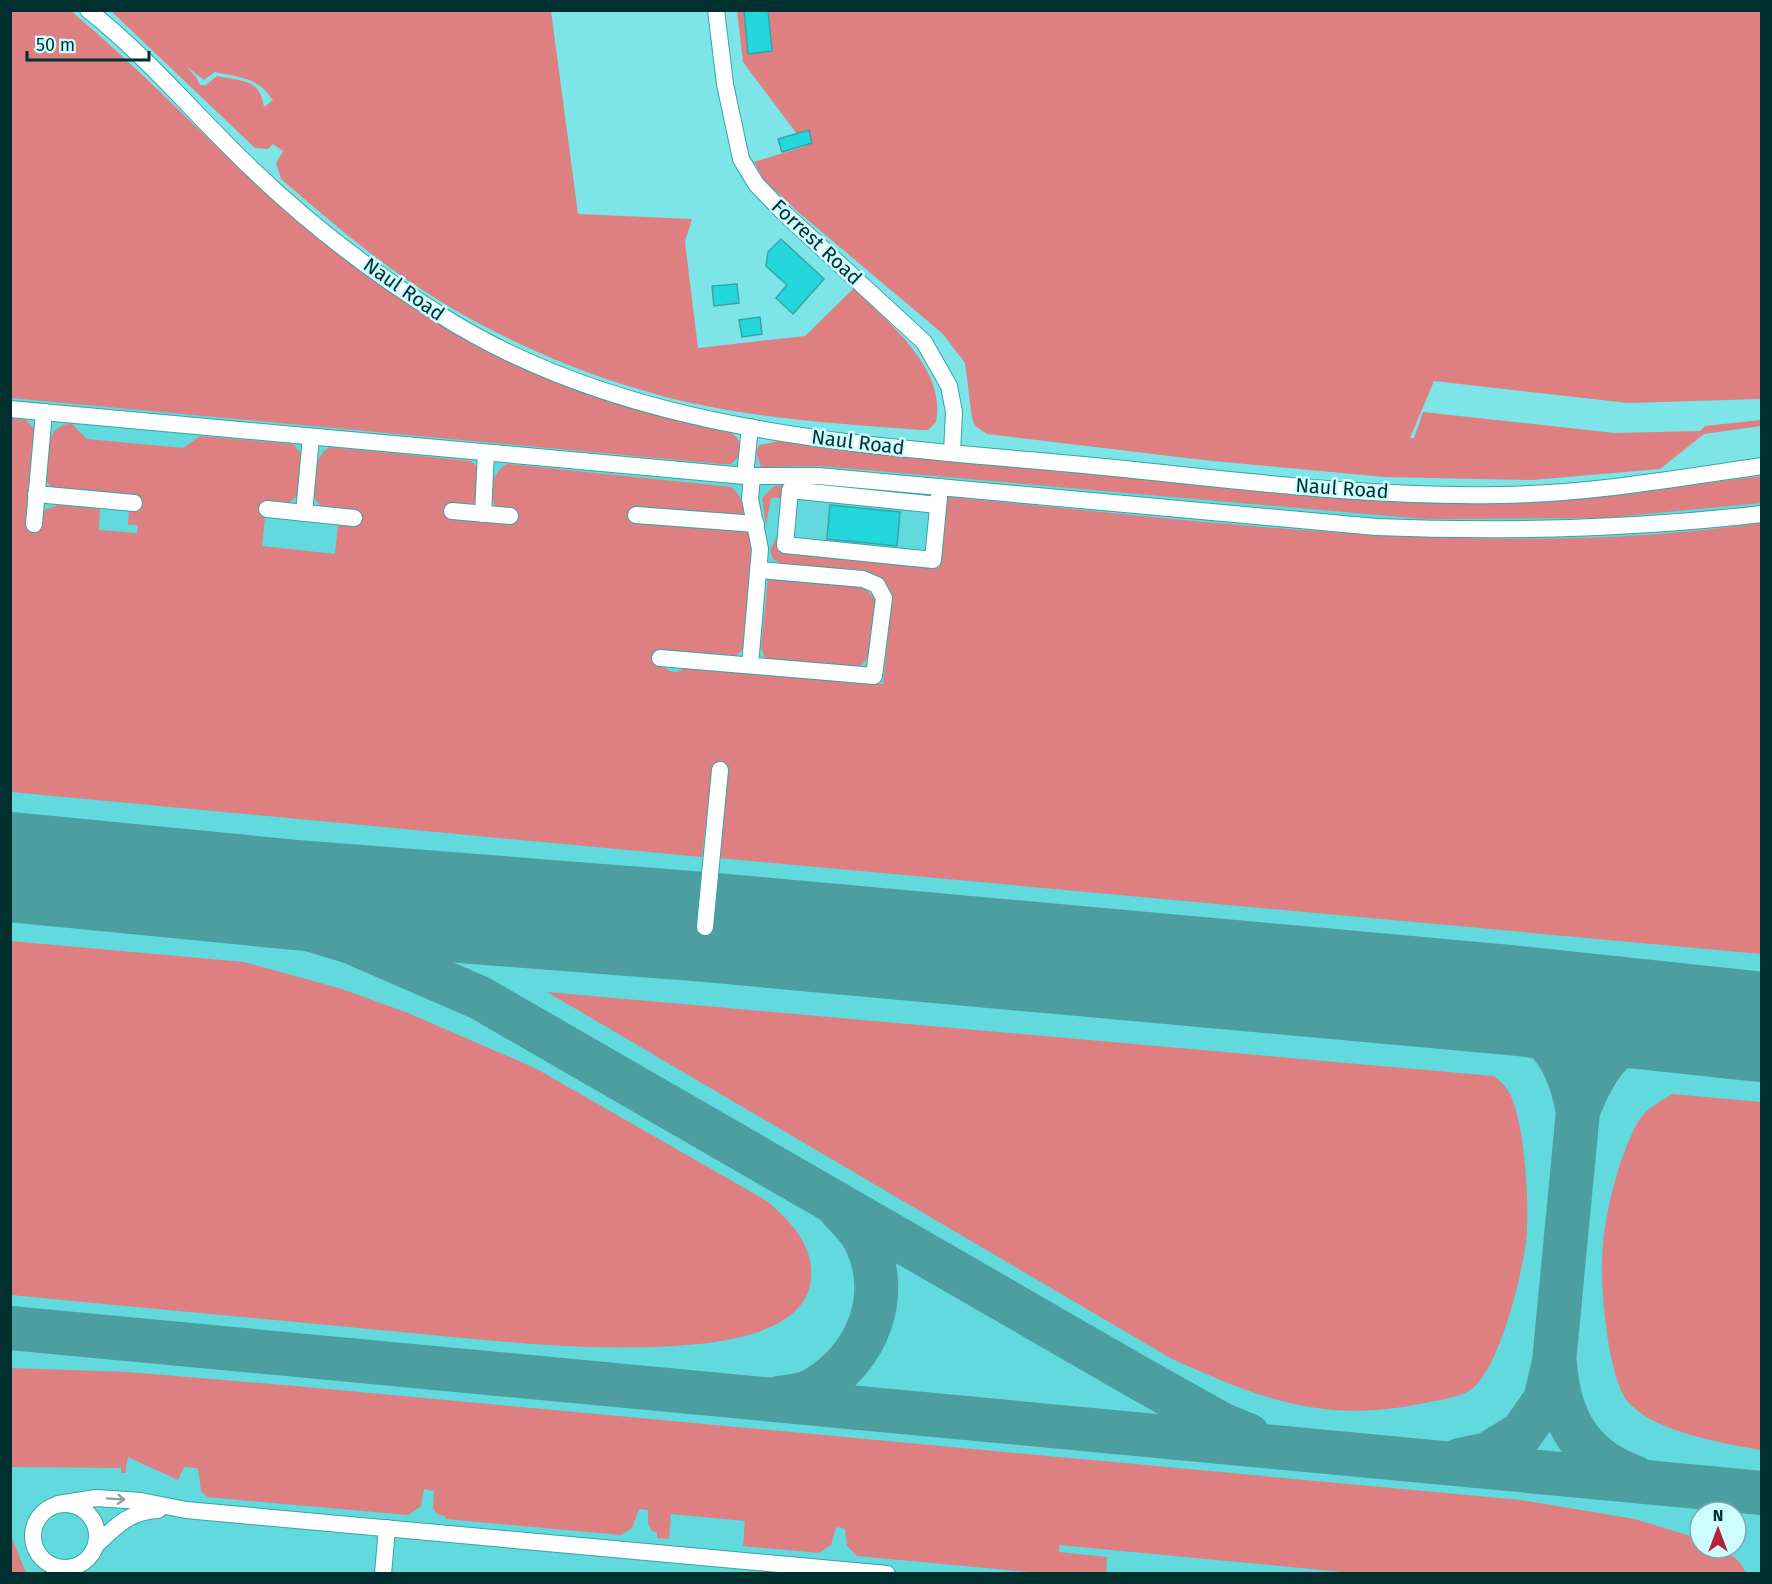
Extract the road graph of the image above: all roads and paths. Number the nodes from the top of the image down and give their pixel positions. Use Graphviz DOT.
graph roads {
  1 [pos="88,10"];
  2 [pos="716,10"];
  3 [pos="10,409"];
  4 [pos="44,412"];
  5 [pos="750,427"];
  6 [pos="311,437"];
  7 [pos="486,453"];
  8 [pos="952,453"];
  9 [pos="1761,466"];
  10 [pos="748,476"];
  11 [pos="940,487"];
  12 [pos="36,494"];
  13 [pos="134,503"];
  14 [pos="938,505"];
  15 [pos="267,509"];
  16 [pos="452,511"];
  17 [pos="304,513"];
  18 [pos="483,514"];
  19 [pos="1761,514"];
  20 [pos="636,515"];
  21 [pos="510,516"];
  22 [pos="354,518"];
  23 [pos="34,524"];
  24 [pos="756,524"];
  25 [pos="758,570"];
  26 [pos="660,658"];
  27 [pos="750,665"];
  28 [pos="720,770"];
  29 [pos="705,927"];
  30 [pos="58,1504"];
  31 [pos="186,1509"];
  32 [pos="387,1528"];
  33 [pos="33,1543"];
  34 [pos="96,1545"];
  35 [pos="85,1561"];
  36 [pos="36,1574"];
  37 [pos="73,1574"];
  38 [pos="383,1574"];
  39 [pos="887,1574"];
  1 -- 5 [label="street, Naul Road"];
  2 -- 8 [label="street, Forrest Road"];
  3 -- 4 [label="street"];
  4 -- 6 [label="street"];
  4 -- 12 [label="street"];
  5 -- 8 [label="street, Naul Road"];
  5 -- 10 [label="street"];
  6 -- 7 [label="street"];
  6 -- 17 [label="street"];
  7 -- 10 [label="street"];
  7 -- 18 [label="street"];
  8 -- 9 [label="street, Naul Road"];
  10 -- 11 [label="street"];
  10 -- 24 [label="street"];
  11 -- 14 [label="street"];
  11 -- 19 [label="street"];
  12 -- 13 [label="street"];
  12 -- 23 [label="street"];
  14 -- 14 [label="street"];
  15 -- 17 [label="street"];
  16 -- 18 [label="street"];
  17 -- 22 [label="street"];
  18 -- 21 [label="street"];
  20 -- 24 [label="street"];
  24 -- 25 [label="street"];
  25 -- 27 [label="street"];
  25 -- 27 [label="street"];
  26 -- 27 [label="street"];
  28 -- 29 [label="street"];
  30 -- 31 [label="street, one-way"];
  30 -- 33 [label="street"];
  30 -- 34 [label="street"];
  31 -- 32 [label="street"];
  31 -- 34 [label="street"];
  32 -- 38 [label="street"];
  32 -- 39 [label="street"];
  33 -- 35 [label="street"];
  33 -- 36 [label="street"];
  34 -- 35 [label="street"];
  35 -- 37 [label="street"];
}
